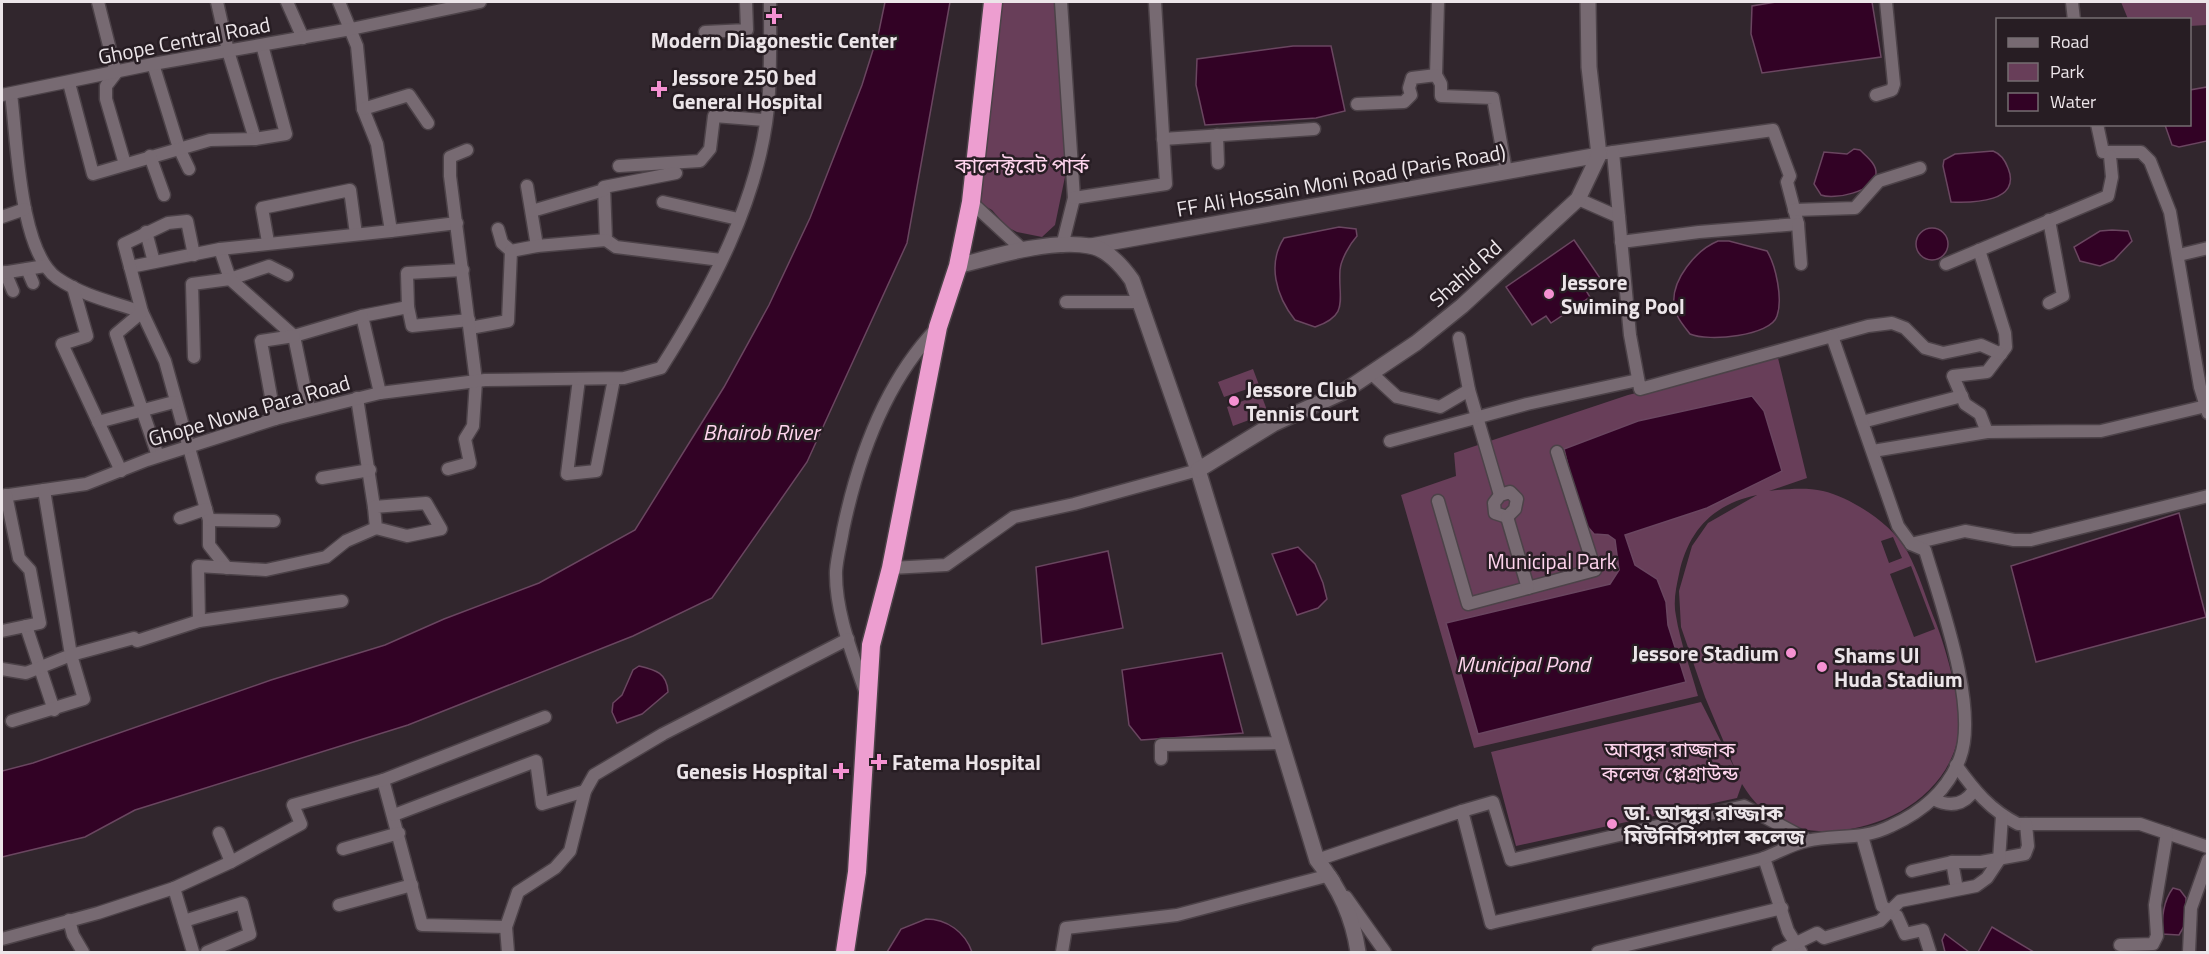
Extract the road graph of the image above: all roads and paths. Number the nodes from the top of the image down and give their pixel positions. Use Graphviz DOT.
graph roads {
  1 [pos="98,2"];
  2 [pos="217,2"];
  3 [pos="287,2"];
  4 [pos="339,2"];
  5 [pos="480,2"];
  6 [pos="747,2"];
  7 [pos="770,2"];
  8 [pos="980,2"];
  9 [pos="993,2"];
  10 [pos="1061,2"];
  11 [pos="1155,2"];
  12 [pos="1438,2"];
  13 [pos="1588,2"];
  14 [pos="1886,2"];
  15 [pos="2072,2"];
  16 [pos="2074,18"];
  17 [pos="351,29"];
  18 [pos="705,32"];
  19 [pos="303,38"];
  20 [pos="262,45"];
  21 [pos="228,51"];
  22 [pos="153,64"];
  23 [pos="116,73"];
  24 [pos="1436,75"];
  25 [pos="69,83"];
  26 [pos="6,94"];
  27 [pos="1876,94"];
  28 [pos="1357,104"];
  29 [pos="363,109"];
  30 [pos="765,120"];
  31 [pos="428,123"];
  32 [pos="2097,126"];
  33 [pos="1314,129"];
  34 [pos="1217,135"];
  35 [pos="255,139"];
  36 [pos="1163,139"];
  37 [pos="179,148"];
  38 [pos="467,150"];
  39 [pos="1606,153"];
  40 [pos="150,156"];
  41 [pos="2110,156"];
  42 [pos="1218,163"];
  43 [pos="125,164"];
  44 [pos="619,166"];
  45 [pos="1920,168"];
  46 [pos="189,169"];
  47 [pos="1506,171"];
  48 [pos="676,173"];
  49 [pos="526,186"];
  50 [pos="604,190"];
  51 [pos="164,195"];
  52 [pos="1074,198"];
  53 [pos="1578,199"];
  54 [pos="663,201"];
  55 [pos="971,202"];
  56 [pos="25,209"];
  57 [pos="1794,210"];
  58 [pos="532,211"];
  59 [pos="2,217"];
  60 [pos="1619,217"];
  61 [pos="738,219"];
  62 [pos="2049,220"];
  63 [pos="457,223"];
  64 [pos="1798,224"];
  65 [pos="498,229"];
  66 [pos="391,231"];
  67 [pos="146,232"];
  68 [pos="356,234"];
  69 [pos="606,240"];
  70 [pos="268,242"];
  71 [pos="1621,242"];
  72 [pos="962,244"];
  73 [pos="537,246"];
  74 [pos="1062,246"];
  75 [pos="1091,246"];
  76 [pos="2208,248"];
  77 [pos="220,249"];
  78 [pos="1023,250"];
  79 [pos="1979,250"];
  80 [pos="511,251"];
  81 [pos="194,255"];
  82 [pos="2179,255"];
  83 [pos="721,260"];
  84 [pos="154,262"];
  85 [pos="1801,264"];
  86 [pos="1946,264"];
  87 [pos="45,266"];
  88 [pos="958,266"];
  89 [pos="130,267"];
  90 [pos="27,269"];
  91 [pos="463,270"];
  92 [pos="3,272"];
  93 [pos="286,275"];
  94 [pos="230,279"];
  95 [pos="33,283"];
  96 [pos="73,286"];
  97 [pos="13,291"];
  98 [pos="1066,302"];
  99 [pos="1141,302"];
  100 [pos="2049,303"];
  101 [pos="408,306"];
  102 [pos="142,312"];
  103 [pos="362,316"];
  104 [pos="469,324"];
  105 [pos="938,327"];
  106 [pos="294,336"];
  107 [pos="1832,336"];
  108 [pos="1459,338"];
  109 [pos="2001,354"];
  110 [pos="194,357"];
  111 [pos="2202,367"];
  112 [pos="1371,373"];
  113 [pos="579,379"];
  114 [pos="614,379"];
  115 [pos="1638,380"];
  116 [pos="476,381"];
  117 [pos="1469,390"];
  118 [pos="380,393"];
  119 [pos="1962,396"];
  120 [pos="357,398"];
  121 [pos="174,402"];
  122 [pos="309,409"];
  123 [pos="2207,409"];
  124 [pos="142,410"];
  125 [pos="1477,418"];
  126 [pos="275,419"];
  127 [pos="98,422"];
  128 [pos="1863,422"];
  129 [pos="1986,432"];
  130 [pos="1390,441"];
  131 [pos="187,447"];
  132 [pos="1873,451"];
  133 [pos="1557,452"];
  134 [pos="158,456"];
  135 [pos="448,469"];
  136 [pos="370,470"];
  137 [pos="1198,470"];
  138 [pos="121,471"];
  139 [pos="322,478"];
  140 [pos="44,490"];
  141 [pos="4,495"];
  142 [pos="1500,495"];
  143 [pos="2208,496"];
  144 [pos="1438,501"];
  145 [pos="374,507"];
  146 [pos="208,514"];
  147 [pos="1507,517"];
  148 [pos="180,518"];
  149 [pos="274,521"];
  150 [pos="376,528"];
  151 [pos="1911,544"];
  152 [pos="227,568"];
  153 [pos="891,568"];
  154 [pos="1528,588"];
  155 [pos="342,601"];
  156 [pos="199,621"];
  157 [pos="26,626"];
  158 [pos="2,631"];
  159 [pos="848,639"];
  160 [pos="71,655"];
  161 [pos="38,668"];
  162 [pos="2,669"];
  163 [pos="867,697"];
  164 [pos="54,710"];
  165 [pos="546,717"];
  166 [pos="12,721"];
  167 [pos="1282,743"];
  168 [pos="1161,759"];
  169 [pos="1956,765"];
  170 [pos="383,780"];
  171 [pos="1974,790"];
  172 [pos="585,791"];
  173 [pos="1933,799"];
  174 [pos="1462,811"];
  175 [pos="394,815"];
  176 [pos="2002,816"];
  177 [pos="2026,824"];
  178 [pos="219,833"];
  179 [pos="399,834"];
  180 [pos="2167,834"];
  181 [pos="1862,836"];
  182 [pos="1808,840"];
  183 [pos="2208,847"];
  184 [pos="343,849"];
  185 [pos="1764,858"];
  186 [pos="1317,860"];
  187 [pos="2000,860"];
  188 [pos="2208,860"];
  189 [pos="231,862"];
  190 [pos="1952,862"];
  191 [pos="1912,871"];
  192 [pos="1330,875"];
  193 [pos="412,885"];
  194 [pos="174,888"];
  195 [pos="1957,889"];
  196 [pos="339,905"];
  197 [pos="1782,908"];
  198 [pos="1890,911"];
  199 [pos="69,920"];
  200 [pos="184,921"];
  201 [pos="506,927"];
  202 [pos="2,939"];
  203 [pos="2120,945"];
  204 [pos="1799,948"];
  205 [pos="2154,948"];
  206 [pos="83,952"];
  207 [pos="193,952"];
  208 [pos="207,952"];
  209 [pos="508,952"];
  210 [pos="845,952"];
  211 [pos="1062,952"];
  212 [pos="1358,952"];
  213 [pos="1385,952"];
  214 [pos="1598,952"];
  215 [pos="1778,952"];
  216 [pos="1930,952"];
  217 [pos="2181,952"];
  218 [pos="2189,952"];
  1 -- 23 [label="street"];
  2 -- 21 [label="street"];
  3 -- 19 [label="street"];
  4 -- 17 [label="street"];
  5 -- 17 [label="street, Ghope Central Road"];
  6 -- 18 [label="street"];
  7 -- 30 [label="street, Ghope Nowa Para Road"];
  8 -- 72 [label="highway"];
  9 -- 55 [label="highway"];
  10 -- 52 [label="street"];
  11 -- 36 [label="street"];
  12 -- 24 [label="street"];
  13 -- 39 [label="street"];
  14 -- 27 [label="street"];
  15 -- 16 [label="street"];
  17 -- 19 [label="street, Ghope Central Road"];
  17 -- 29 [label="street"];
  19 -- 20 [label="street, Ghope Central Road"];
  20 -- 21 [label="street, Ghope Central Road"];
  20 -- 35 [label="street"];
  21 -- 22 [label="street, Ghope Central Road"];
  21 -- 35 [label="street"];
  22 -- 23 [label="street, Ghope Central Road"];
  22 -- 37 [label="street"];
  23 -- 25 [label="street, Ghope Central Road"];
  23 -- 43 [label="street"];
  24 -- 28 [label="street"];
  24 -- 47 [label="street"];
  25 -- 26 [label="street, Ghope Central Road"];
  25 -- 43 [label="street"];
  26 -- 56 [label="street"];
  29 -- 31 [label="street"];
  29 -- 66 [label="street"];
  30 -- 44 [label="street"];
  30 -- 61 [label="street, Ghope Nowa Para Road"];
  32 -- 82 [label="street"];
  33 -- 34 [label="street"];
  34 -- 36 [label="street"];
  34 -- 42 [label="street"];
  35 -- 37 [label="street"];
  36 -- 52 [label="street"];
  37 -- 40 [label="street"];
  37 -- 46 [label="street"];
  38 -- 63 [label="street"];
  39 -- 47 [label="street, FF Ali Hossain Moni Road (Paris Road)"];
  39 -- 53 [label="street, Shahid Rd"];
  39 -- 57 [label="street"];
  39 -- 60 [label="street"];
  40 -- 43 [label="street"];
  40 -- 51 [label="street"];
  41 -- 62 [label="street"];
  45 -- 57 [label="street"];
  47 -- 75 [label="street, FF Ali Hossain Moni Road (Paris Road)"];
  48 -- 50 [label="street"];
  49 -- 58 [label="street"];
  50 -- 58 [label="street"];
  50 -- 69 [label="street"];
  52 -- 74 [label="street"];
  53 -- 60 [label="street"];
  53 -- 112 [label="street, Shahid Rd"];
  54 -- 61 [label="street"];
  55 -- 72 [label="highway"];
  55 -- 78 [label="street"];
  56 -- 59 [label="street"];
  56 -- 87 [label="street"];
  57 -- 64 [label="street"];
  58 -- 73 [label="street"];
  60 -- 71 [label="street"];
  61 -- 83 [label="street, Ghope Nowa Para Road"];
  62 -- 79 [label="street"];
  62 -- 100 [label="street"];
  63 -- 66 [label="street"];
  63 -- 91 [label="street"];
  64 -- 71 [label="street"];
  64 -- 85 [label="street"];
  65 -- 80 [label="street"];
  66 -- 68 [label="street"];
  67 -- 81 [label="street"];
  67 -- 84 [label="street"];
  67 -- 89 [label="street"];
  68 -- 70 [label="street"];
  68 -- 70 [label="street"];
  69 -- 73 [label="street"];
  69 -- 83 [label="street"];
  70 -- 77 [label="street"];
  71 -- 115 [label="street"];
  72 -- 88 [label="highway"];
  73 -- 80 [label="street"];
  74 -- 75 [label="street, FF Ali Hossain Moni Road (Paris Road)"];
  74 -- 78 [label="street, FF Ali Hossain Moni Road (Paris Road)"];
  75 -- 99 [label="street"];
  76 -- 82 [label="street"];
  77 -- 81 [label="street"];
  77 -- 94 [label="street"];
  78 -- 88 [label="street, FF Ali Hossain Moni Road (Paris Road)"];
  79 -- 86 [label="street"];
  79 -- 109 [label="street"];
  80 -- 104 [label="street"];
  81 -- 84 [label="street"];
  82 -- 111 [label="street"];
  83 -- 114 [label="street, Ghope Nowa Para Road"];
  84 -- 89 [label="street"];
  87 -- 90 [label="street"];
  87 -- 96 [label="street"];
  88 -- 105 [label="highway"];
  89 -- 102 [label="street"];
  90 -- 92 [label="street"];
  90 -- 95 [label="street"];
  91 -- 101 [label="street"];
  91 -- 104 [label="street"];
  92 -- 97 [label="street"];
  93 -- 94 [label="street"];
  94 -- 106 [label="street"];
  94 -- 110 [label="street"];
  96 -- 102 [label="street"];
  96 -- 127 [label="street"];
  98 -- 99 [label="street"];
  99 -- 137 [label="street"];
  101 -- 103 [label="street"];
  101 -- 104 [label="street"];
  102 -- 121 [label="street"];
  102 -- 124 [label="street"];
  103 -- 106 [label="street"];
  103 -- 118 [label="street"];
  104 -- 116 [label="street"];
  105 -- 153 [label="highway"];
  105 -- 159 [label="street"];
  106 -- 122 [label="street"];
  106 -- 126 [label="street"];
  107 -- 109 [label="street"];
  107 -- 115 [label="street"];
  107 -- 128 [label="street"];
  108 -- 117 [label="street"];
  109 -- 119 [label="street"];
  111 -- 123 [label="street"];
  112 -- 117 [label="street"];
  112 -- 137 [label="street, Shahid Rd"];
  113 -- 114 [label="street, Ghope Nowa Para Road"];
  113 -- 114 [label="street"];
  113 -- 116 [label="street, Ghope Nowa Para Road"];
  115 -- 125 [label="street"];
  116 -- 118 [label="street, Ghope Nowa Para Road"];
  116 -- 135 [label="street"];
  117 -- 125 [label="street"];
  118 -- 120 [label="street, Ghope Nowa Para Road"];
  119 -- 128 [label="street"];
  119 -- 129 [label="street"];
  120 -- 122 [label="street, Ghope Nowa Para Road"];
  120 -- 136 [label="street"];
  121 -- 124 [label="street"];
  121 -- 131 [label="street"];
  122 -- 126 [label="street, Ghope Nowa Para Road"];
  123 -- 129 [label="street"];
  124 -- 127 [label="street"];
  124 -- 134 [label="street"];
  125 -- 130 [label="street"];
  125 -- 142 [label="street"];
  126 -- 131 [label="street, Ghope Nowa Para Road"];
  127 -- 138 [label="street"];
  128 -- 132 [label="street"];
  129 -- 132 [label="street"];
  131 -- 134 [label="street, Ghope Nowa Para Road"];
  131 -- 146 [label="street"];
  132 -- 151 [label="street"];
  133 -- 154 [label="street"];
  134 -- 138 [label="street, Ghope Nowa Para Road"];
  136 -- 139 [label="street"];
  136 -- 145 [label="street"];
  137 -- 153 [label="street"];
  137 -- 167 [label="street"];
  138 -- 140 [label="street, Ghope Nowa Para Road"];
  140 -- 141 [label="street, Ghope Nowa Para Road"];
  140 -- 160 [label="street"];
  141 -- 157 [label="street"];
  142 -- 147 [label="street"];
  142 -- 147 [label="street"];
  143 -- 151 [label="street"];
  144 -- 154 [label="street"];
  145 -- 150 [label="street"];
  145 -- 150 [label="street"];
  146 -- 148 [label="street"];
  146 -- 149 [label="street"];
  146 -- 152 [label="street"];
  147 -- 154 [label="street"];
  150 -- 152 [label="street"];
  151 -- 169 [label="street"];
  152 -- 156 [label="street"];
  153 -- 163 [label="highway"];
  155 -- 156 [label="street"];
  156 -- 160 [label="street"];
  157 -- 158 [label="street"];
  157 -- 161 [label="street"];
  159 -- 163 [label="street"];
  159 -- 172 [label="street"];
  160 -- 161 [label="street"];
  160 -- 164 [label="street"];
  161 -- 162 [label="street"];
  161 -- 164 [label="street"];
  163 -- 210 [label="highway"];
  164 -- 166 [label="street"];
  165 -- 170 [label="street"];
  167 -- 168 [label="street"];
  167 -- 186 [label="street"];
  169 -- 171 [label="street"];
  169 -- 173 [label="street"];
  170 -- 175 [label="street"];
  170 -- 189 [label="street"];
  171 -- 173 [label="street"];
  171 -- 176 [label="street"];
  172 -- 175 [label="street"];
  172 -- 201 [label="street"];
  173 -- 181 [label="street"];
  174 -- 182 [label="street"];
  174 -- 185 [label="street"];
  174 -- 186 [label="street"];
  175 -- 179 [label="street"];
  176 -- 177 [label="street"];
  176 -- 187 [label="street"];
  177 -- 180 [label="street"];
  177 -- 187 [label="street"];
  178 -- 189 [label="street"];
  179 -- 184 [label="street"];
  179 -- 193 [label="street"];
  180 -- 183 [label="street"];
  180 -- 205 [label="street"];
  181 -- 182 [label="street"];
  181 -- 198 [label="street"];
  182 -- 185 [label="street"];
  185 -- 197 [label="street"];
  186 -- 192 [label="street"];
  187 -- 190 [label="street"];
  187 -- 195 [label="street"];
  188 -- 218 [label="street"];
  189 -- 194 [label="street"];
  190 -- 191 [label="street"];
  190 -- 195 [label="street"];
  192 -- 211 [label="street"];
  192 -- 212 [label="street"];
  192 -- 213 [label="street"];
  193 -- 196 [label="street"];
  193 -- 201 [label="street"];
  194 -- 199 [label="street"];
  194 -- 200 [label="street"];
  195 -- 198 [label="street"];
  197 -- 204 [label="street"];
  197 -- 214 [label="street"];
  198 -- 204 [label="street"];
  198 -- 216 [label="street"];
  199 -- 202 [label="street"];
  199 -- 206 [label="street"];
  200 -- 207 [label="street"];
  200 -- 208 [label="street"];
  201 -- 209 [label="street"];
  203 -- 205 [label="street"];
  204 -- 215 [label="street"];
  217 -- 218 [label="street"];
}
